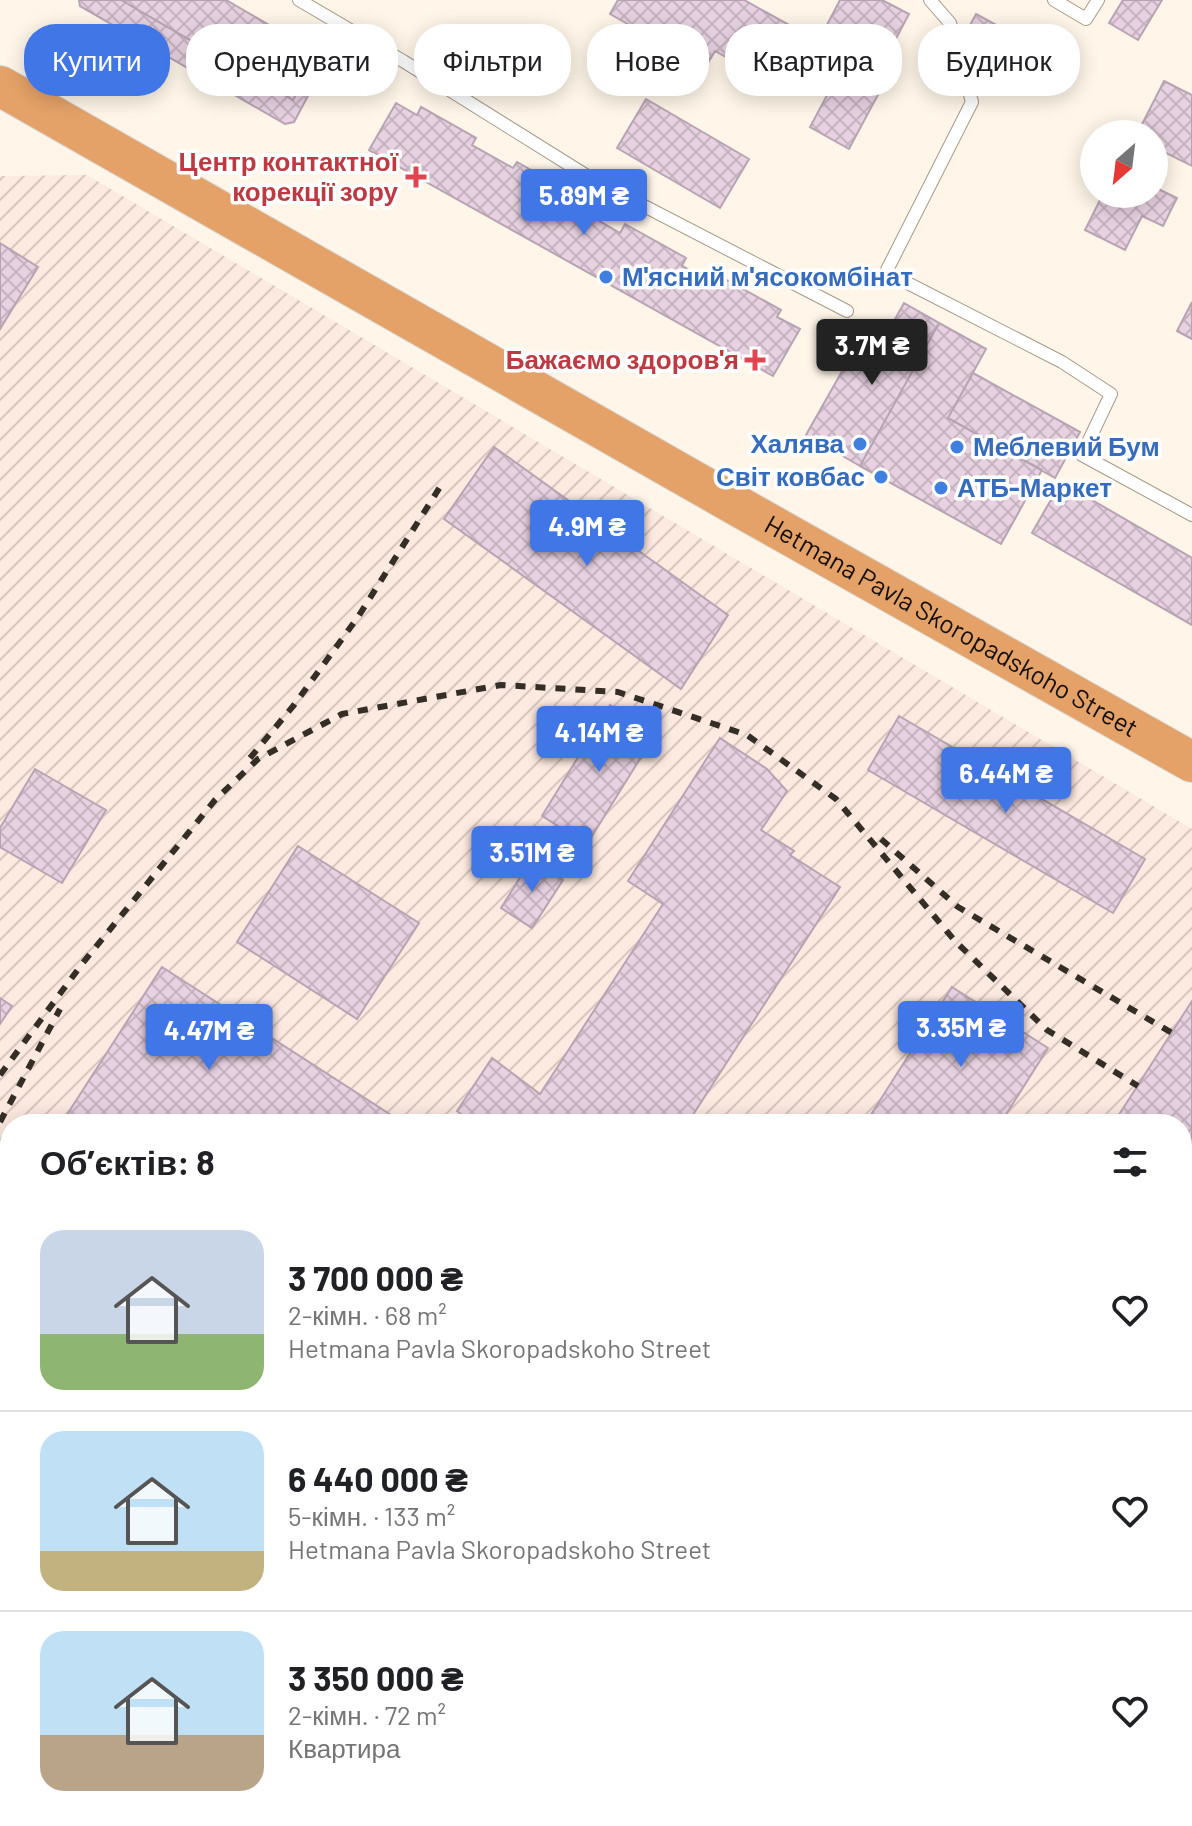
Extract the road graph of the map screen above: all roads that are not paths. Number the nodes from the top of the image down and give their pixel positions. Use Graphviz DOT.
graph roads {
  1 [pos="299,0"];
  2 [pos="930,0"];
  3 [pos="1054,0"];
  4 [pos="1098,0"];
  5 [pos="0,86"];
  6 [pos="847,311"];
  7 [pos="1192,515"];
  8 [pos="1192,762"];
  1 -- 6 [label="lane"];
  2 -- 7 [label="lane"];
  3 -- 4 [label="lane"];
  5 -- 8 [label="main road, Hetmana Pavla Skoropadskoho Street"];
}
